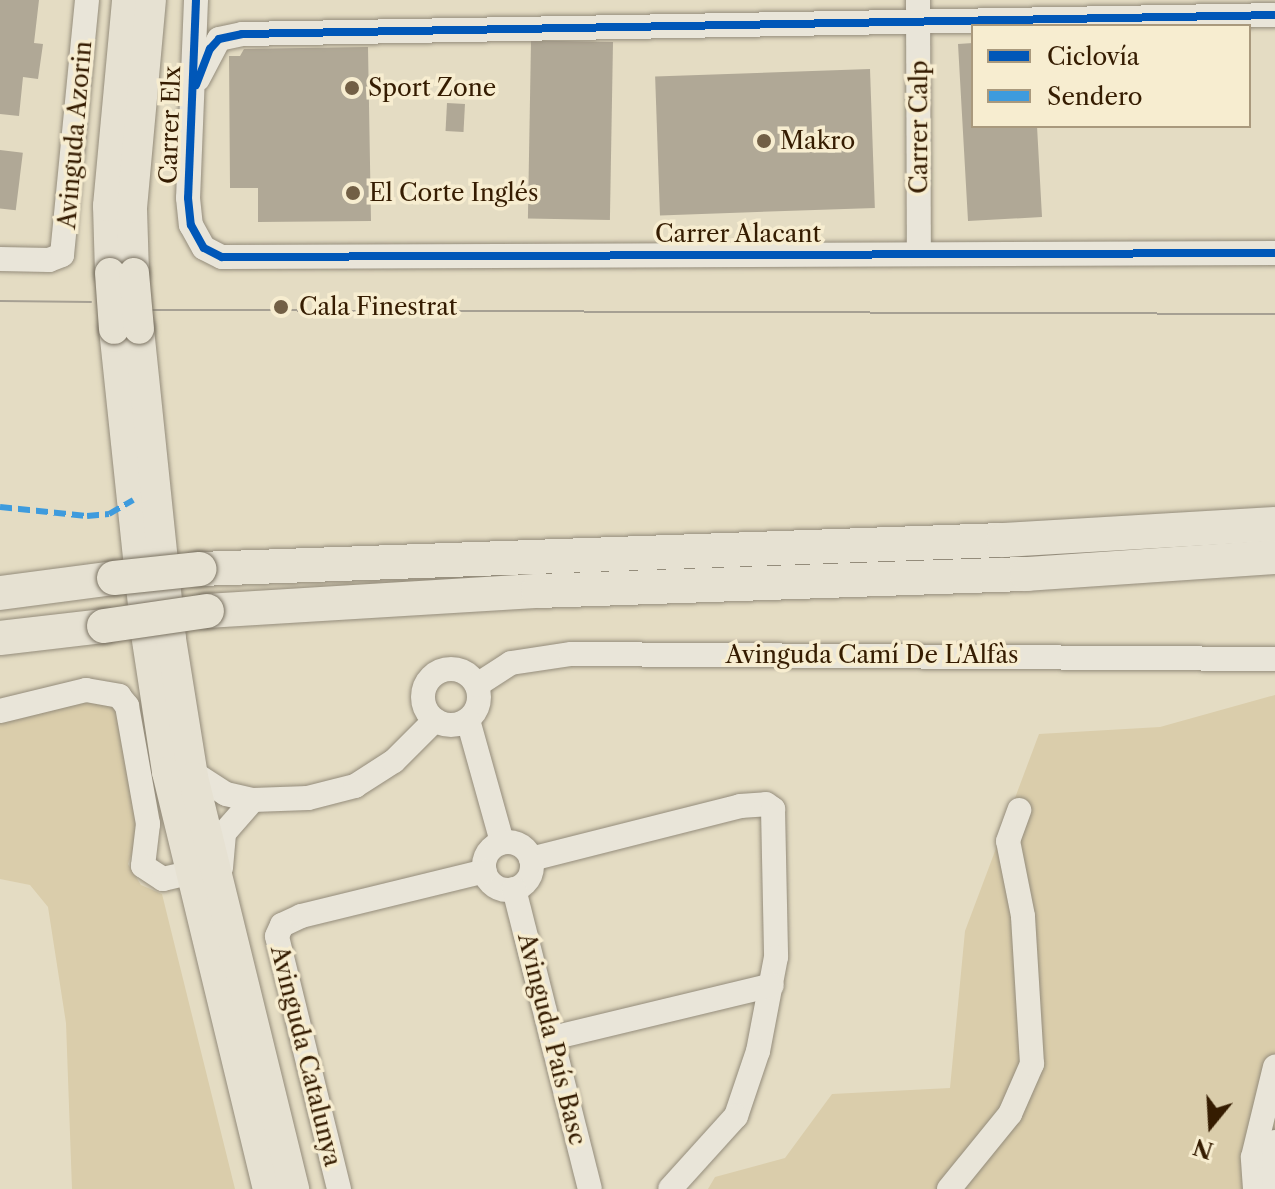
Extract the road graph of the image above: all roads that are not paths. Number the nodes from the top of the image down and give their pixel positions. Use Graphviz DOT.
graph roads {
  1 [pos="87,0"];
  2 [pos="127,0"];
  3 [pos="151,0"];
  4 [pos="196,0"];
  5 [pos="918,12"];
  6 [pos="1275,15"];
  7 [pos="1040,23"];
  8 [pos="191,96"];
  9 [pos="204,248"];
  10 [pos="1275,253"];
  11 [pos="919,254"];
  12 [pos="0,259"];
  13 [pos="122,273"];
  14 [pos="126,329"];
  15 [pos="1275,524"];
  16 [pos="1275,557"];
  17 [pos="0,580"];
  18 [pos="73,581"];
  19 [pos="0,593"];
  20 [pos="0,638"];
  21 [pos="1275,659"];
  22 [pos="477,685"];
  23 [pos="0,711"];
  24 [pos="435,720"];
  25 [pos="468,720"];
  26 [pos="192,772"];
  27 [pos="253,800"];
  28 [pos="1019,810"];
  29 [pos="502,842"];
  30 [pos="531,859"];
  31 [pos="485,871"];
  32 [pos="189,873"];
  33 [pos="514,889"];
  34 [pos="221,902"];
  35 [pos="772,985"];
  36 [pos="552,1038"];
  37 [pos="1275,1067"];
  38 [pos="1275,1142"];
  39 [pos="268,1189"];
  40 [pos="294,1189"];
  41 [pos="339,1189"];
  42 [pos="590,1189"];
  43 [pos="670,1189"];
  44 [pos="949,1189"];
  45 [pos="1255,1189"];
  46 [pos="1274,1189"];
  1 -- 12 [label="street, Avinguda Azorin"];
  2 -- 13 [label="main road"];
  3 -- 13 [label="main road"];
  4 -- 8 [label="street, Carrer Elx"];
  5 -- 7 [label="street"];
  5 -- 8 [label="street"];
  5 -- 11 [label="street, Carrer Calp"];
  6 -- 7 [label="street"];
  8 -- 9 [label="street, Carrer Elx"];
  9 -- 11 [label="street, Carrer Alacant"];
  10 -- 11 [label="street, Carrer Alacant"];
  13 -- 14 [label="main road, bridge"];
  14 -- 26 [label="main road"];
  14 -- 32 [label="main road"];
  15 -- 18 [label="highway, bridge"];
  16 -- 20 [label="highway, bridge"];
  17 -- 18 [label="highway"];
  18 -- 19 [label="highway"];
  21 -- 22 [label="street, Avinguda Camí De L'Alfàs"];
  22 -- 24 [label="street"];
  22 -- 25 [label="street"];
  23 -- 32 [label="street"];
  24 -- 25 [label="street"];
  24 -- 27 [label="street"];
  25 -- 29 [label="street"];
  26 -- 27 [label="street"];
  26 -- 34 [label="main road"];
  27 -- 34 [label="street"];
  28 -- 44 [label="street"];
  29 -- 30 [label="street"];
  29 -- 31 [label="street"];
  30 -- 33 [label="street"];
  30 -- 35 [label="street"];
  31 -- 33 [label="street"];
  31 -- 41 [label="street, Avinguda Catalunya"];
  32 -- 39 [label="main road"];
  33 -- 36 [label="street, Avinguda País Basc"];
  34 -- 40 [label="main road"];
  35 -- 36 [label="street"];
  35 -- 43 [label="street"];
  36 -- 42 [label="street, Avinguda País Basc"];
  37 -- 45 [label="street"];
  38 -- 46 [label="street"];
}
